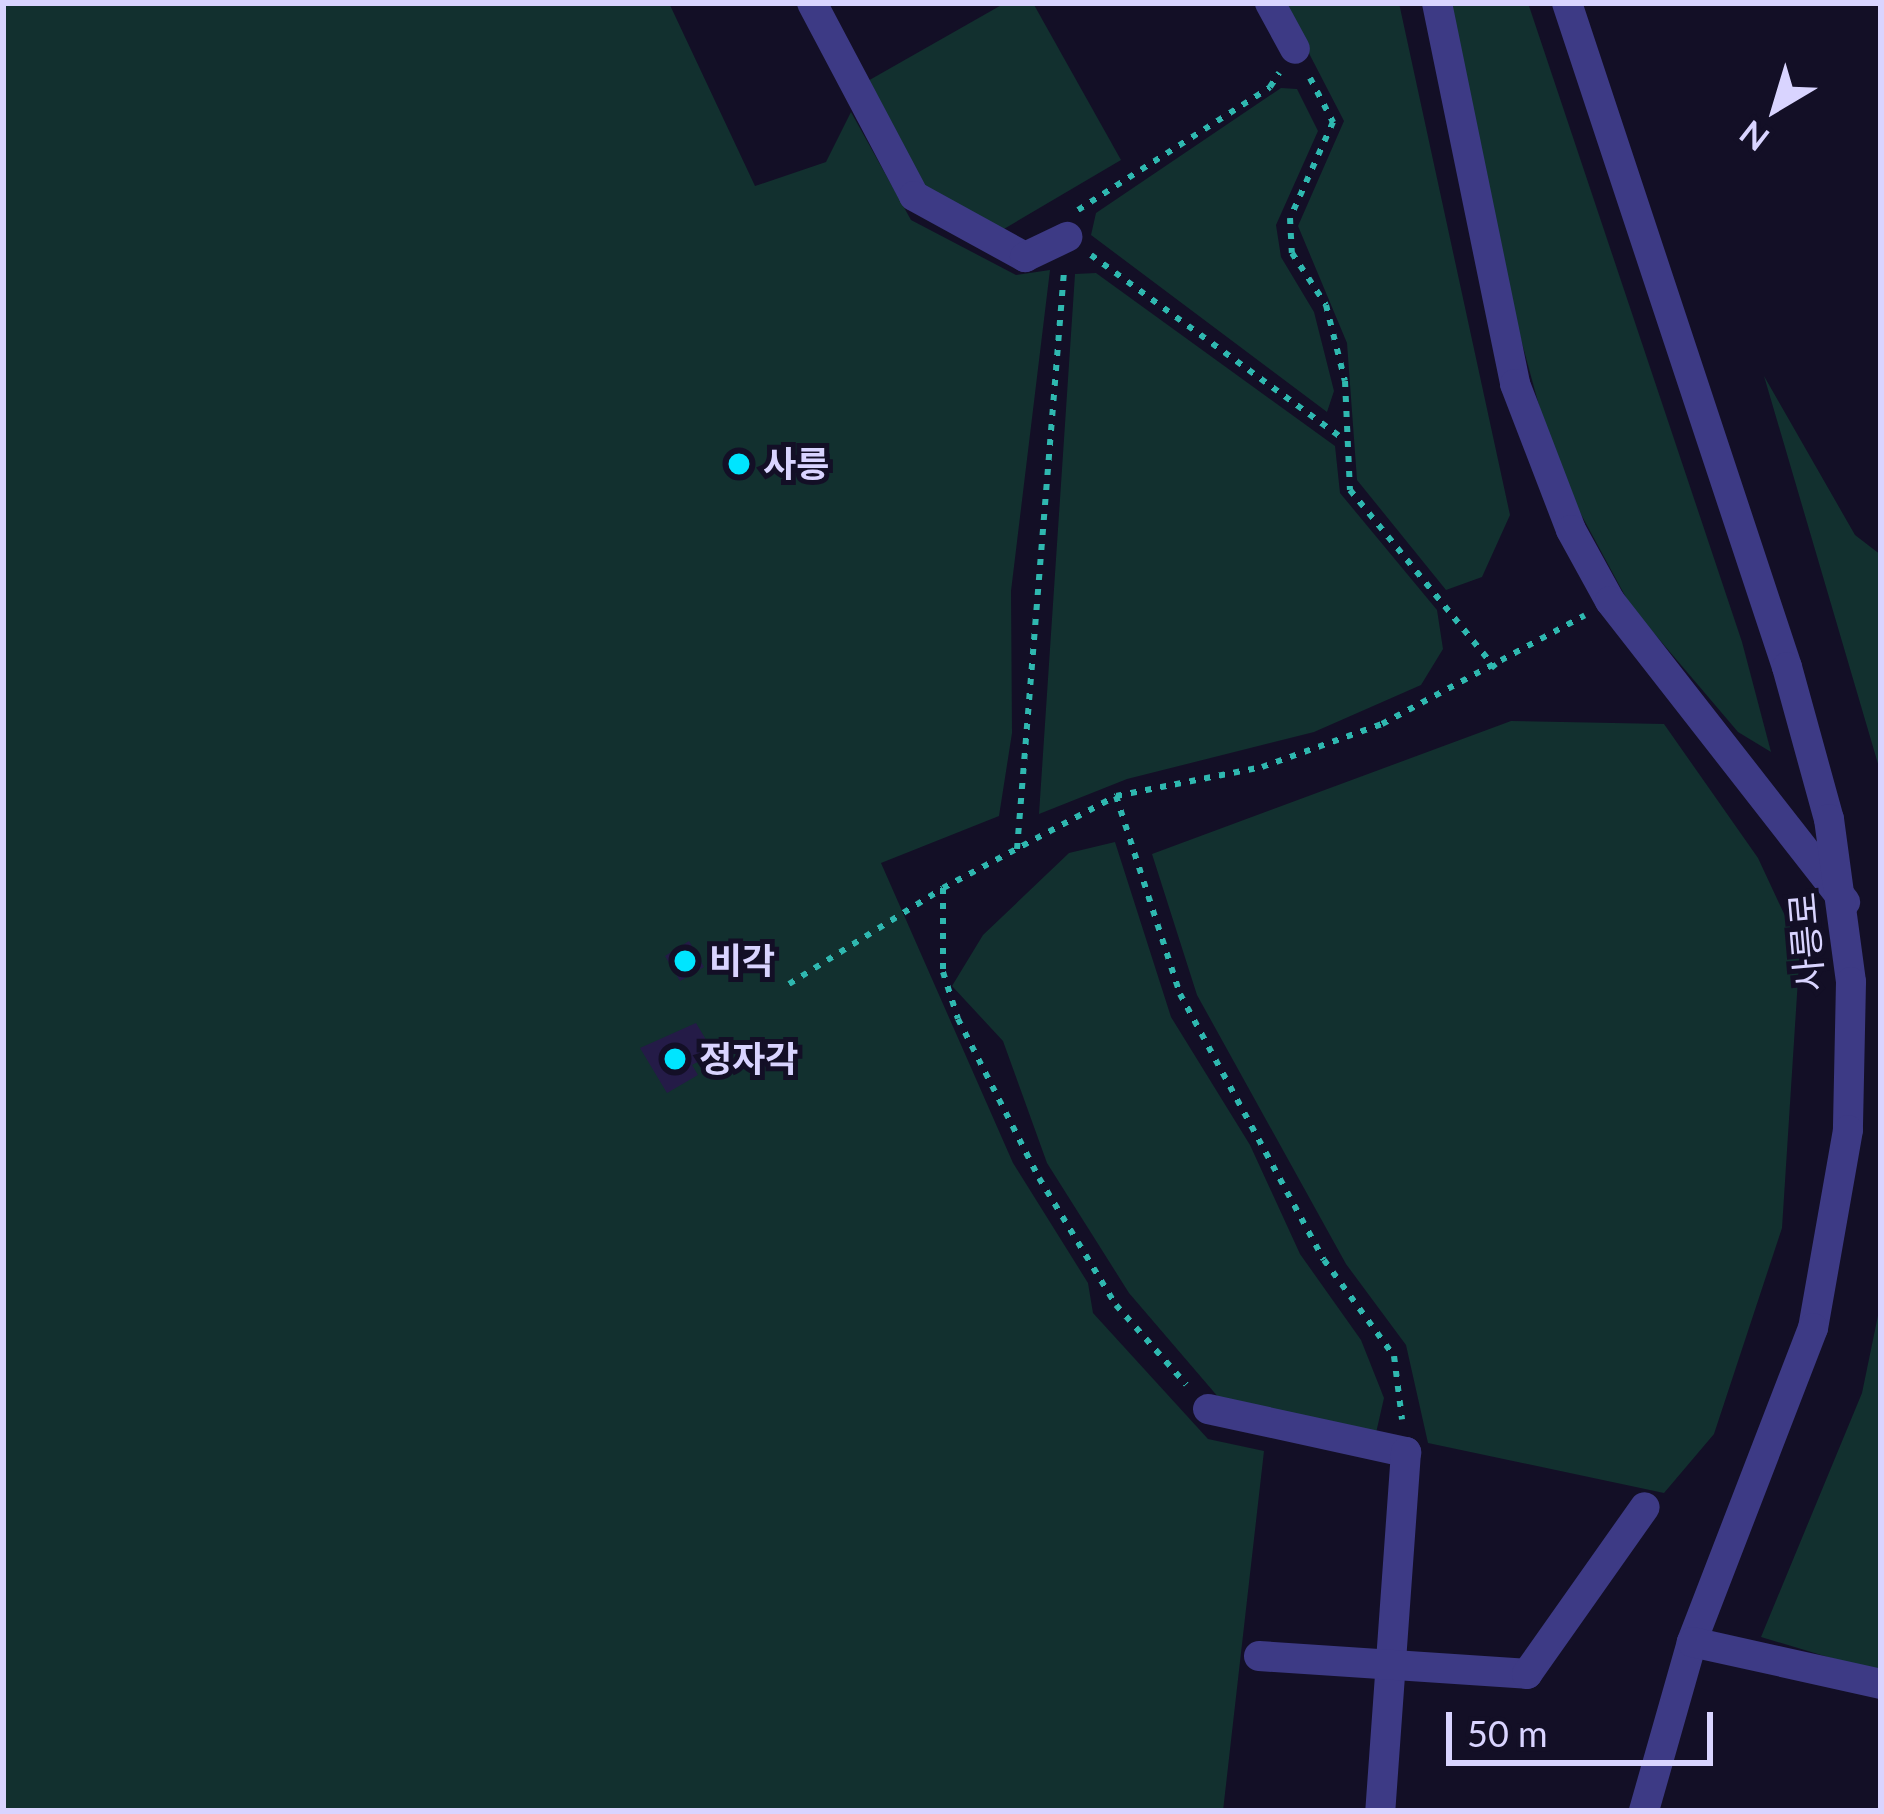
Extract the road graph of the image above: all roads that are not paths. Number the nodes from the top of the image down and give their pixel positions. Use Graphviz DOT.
graph roads {
  1 [pos="812,3"];
  2 [pos="1270,3"];
  3 [pos="1437,3"];
  4 [pos="1567,3"];
  5 [pos="1295,49"];
  6 [pos="1066,237"];
  7 [pos="1846,903"];
  8 [pos="1208,1409"];
  9 [pos="1645,1508"];
  10 [pos="1692,1642"];
  11 [pos="1259,1656"];
  12 [pos="1390,1664"];
  13 [pos="1881,1684"];
  14 [pos="1380,1811"];
  15 [pos="1644,1811"];
  1 -- 6 [label="street"];
  2 -- 5 [label="street"];
  3 -- 7 [label="street"];
  4 -- 7 [label="street, 사릉로"];
  7 -- 10 [label="street, 사릉로"];
  8 -- 12 [label="street"];
  9 -- 12 [label="street"];
  10 -- 13 [label="street"];
  10 -- 15 [label="street, 사릉로"];
  11 -- 12 [label="street"];
  12 -- 14 [label="street"];
}
